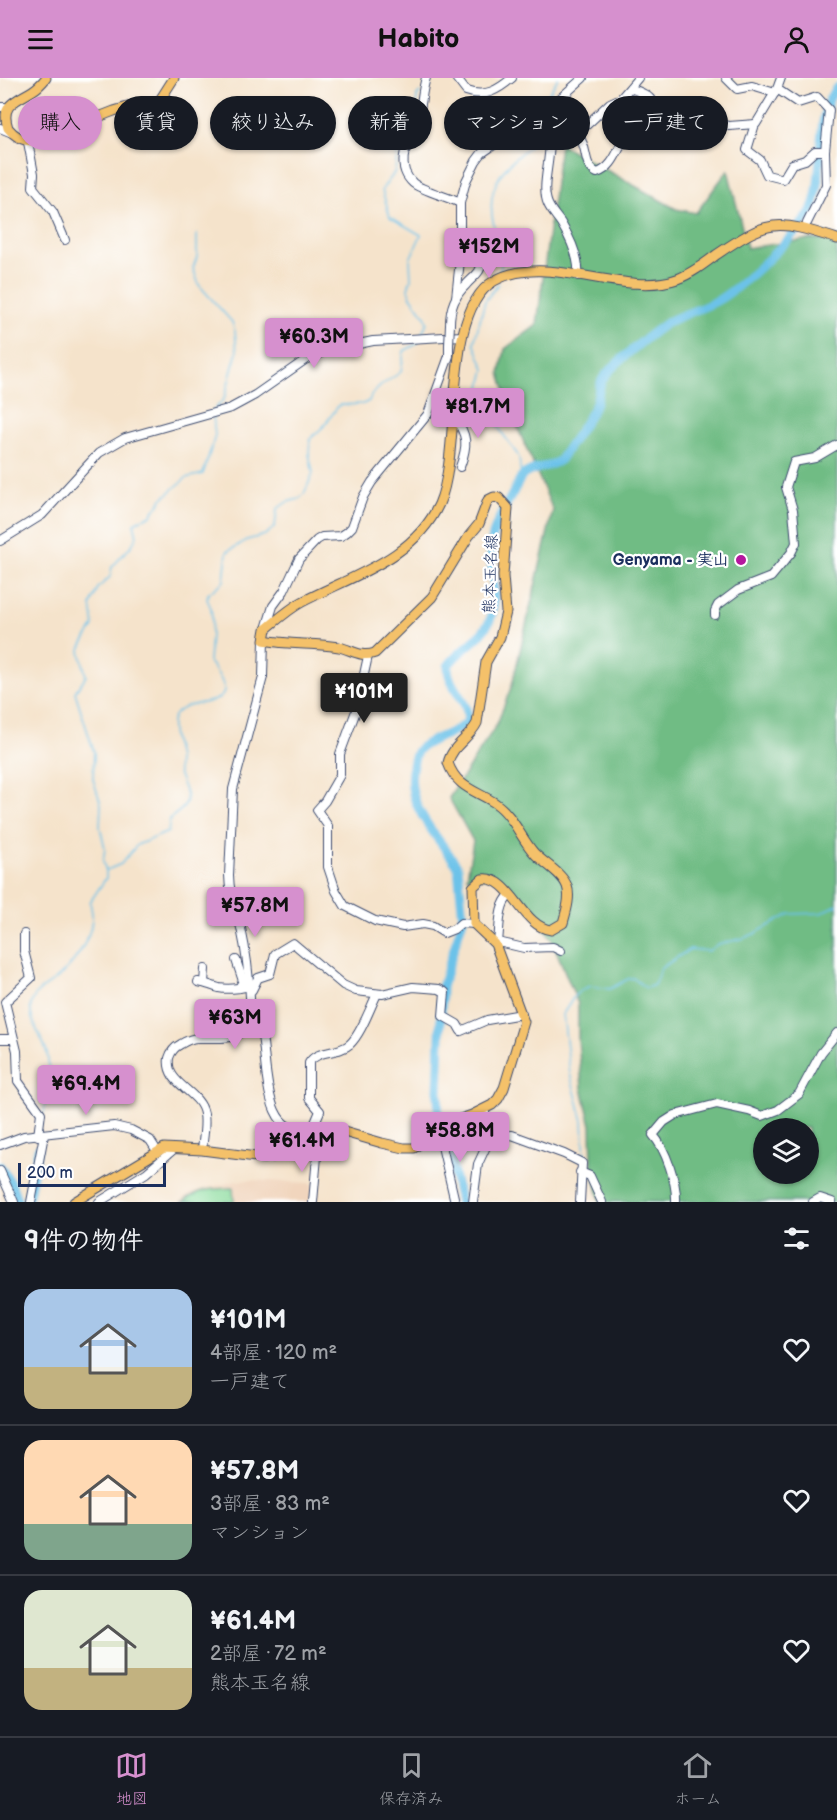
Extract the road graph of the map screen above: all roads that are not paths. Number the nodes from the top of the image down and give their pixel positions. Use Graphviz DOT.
graph roads {
  1 [pos="46,78"];
  2 [pos="174,78"];
  3 [pos="426,78"];
  4 [pos="456,78"];
  5 [pos="513,78"];
  6 [pos="583,78"];
  7 [pos="638,78"];
  8 [pos="726,78"];
  9 [pos="781,78"];
  10 [pos="630,88"];
  11 [pos="776,91"];
  12 [pos="563,96"];
  13 [pos="645,96"];
  14 [pos="2,107"];
  15 [pos="102,116"];
  16 [pos="590,122"];
  17 [pos="755,124"];
  18 [pos="833,125"];
  19 [pos="728,126"];
  20 [pos="4,132"];
  21 [pos="18,138"];
  22 [pos="30,150"];
  23 [pos="486,150"];
  24 [pos="549,150"];
  25 [pos="584,150"];
  26 [pos="618,150"];
  27 [pos="821,151"];
  28 [pos="460,203"];
  29 [pos="807,226"];
  30 [pos="495,236"];
  31 [pos="837,239"];
  32 [pos="65,240"];
  33 [pos="578,276"];
  34 [pos="456,298"];
  35 [pos="462,336"];
  36 [pos="454,417"];
  37 [pos="837,445"];
  38 [pos="460,467"];
  39 [pos="0,541"];
  40 [pos="715,615"];
  41 [pos="266,629"];
  42 [pos="264,640"];
  43 [pos="368,656"];
  44 [pos="510,895"];
  45 [pos="467,923"];
  46 [pos="24,934"];
  47 [pos="497,943"];
  48 [pos="561,951"];
  49 [pos="236,960"];
  50 [pos="205,969"];
  51 [pos="239,988"];
  52 [pos="250,990"];
  53 [pos="377,994"];
  54 [pos="250,1011"];
  55 [pos="522,1014"];
  56 [pos="837,1032"];
  57 [pos="0,1038"];
  58 [pos="14,1039"];
  59 [pos="484,1109"];
  60 [pos="314,1125"];
  61 [pos="438,1129"];
  62 [pos="41,1136"];
  63 [pos="491,1136"];
  64 [pos="0,1145"];
  65 [pos="318,1145"];
  66 [pos="173,1150"];
  67 [pos="202,1150"];
  68 [pos="157,1151"];
  69 [pos="0,1171"];
  70 [pos="583,1172"];
  71 [pos="14,1202"];
  72 [pos="31,1202"];
  73 [pos="75,1202"];
  74 [pos="99,1202"];
  75 [pos="313,1202"];
  76 [pos="455,1202"];
  77 [pos="473,1202"];
  78 [pos="580,1202"];
  79 [pos="602,1202"];
  80 [pos="676,1202"];
  81 [pos="813,1202"];
  82 [pos="834,1202"];
  1 -- 14 [label="main road"];
  2 -- 15 [label="main road"];
  3 -- 28 [label="street"];
  4 -- 5 [label="street"];
  6 -- 12 [label="street"];
  7 -- 10 [label="street"];
  8 -- 11 [label="street"];
  9 -- 11 [label="street"];
  10 -- 13 [label="street"];
  10 -- 16 [label="street"];
  11 -- 17 [label="street"];
  11 -- 18 [label="street"];
  14 -- 20 [label="main road"];
  17 -- 19 [label="street"];
  17 -- 27 [label="street"];
  18 -- 27 [label="street"];
  20 -- 21 [label="main road"];
  22 -- 32 [label="street"];
  23 -- 28 [label="street"];
  24 -- 33 [label="street"];
  25 -- 26 [label="street"];
  27 -- 29 [label="street"];
  28 -- 34 [label="street"];
  29 -- 31 [label="main road"];
  29 -- 33 [label="main road"];
  30 -- 34 [label="street"];
  33 -- 35 [label="main road"];
  34 -- 41 [label="street, bridge"];
  35 -- 36 [label="main road"];
  35 -- 39 [label="street"];
  36 -- 38 [label="street"];
  36 -- 41 [label="main road"];
  37 -- 40 [label="street"];
  41 -- 42 [label="main road"];
  42 -- 43 [label="main road"];
  42 -- 52 [label="street"];
  43 -- 44 [label="main road, 熊本玉名線"];
  43 -- 45 [label="street"];
  44 -- 45 [label="main road, 熊本玉名線"];
  44 -- 47 [label="street"];
  45 -- 47 [label="main road"];
  46 -- 58 [label="street"];
  47 -- 48 [label="street"];
  47 -- 55 [label="main road"];
  49 -- 51 [label="street"];
  50 -- 51 [label="street"];
  51 -- 52 [label="street"];
  52 -- 53 [label="street"];
  52 -- 54 [label="street"];
  53 -- 55 [label="street"];
  53 -- 60 [label="street"];
  54 -- 60 [label="street"];
  54 -- 67 [label="street"];
  55 -- 59 [label="main road"];
  56 -- 80 [label="street"];
  57 -- 58 [label="street"];
  58 -- 62 [label="street"];
  59 -- 61 [label="main road"];
  59 -- 63 [label="street"];
  60 -- 65 [label="street"];
  61 -- 65 [label="main road"];
  61 -- 76 [label="street"];
  62 -- 64 [label="street"];
  62 -- 68 [label="street"];
  62 -- 72 [label="street"];
  63 -- 70 [label="street"];
  63 -- 77 [label="street"];
  65 -- 67 [label="main road"];
  65 -- 75 [label="street"];
  66 -- 67 [label="main road"];
  66 -- 68 [label="main road"];
  66 -- 74 [label="street"];
  68 -- 73 [label="main road"];
  69 -- 71 [label="street"];
  70 -- 78 [label="street"];
  70 -- 79 [label="street"];
  81 -- 82 [label="street"];
}
